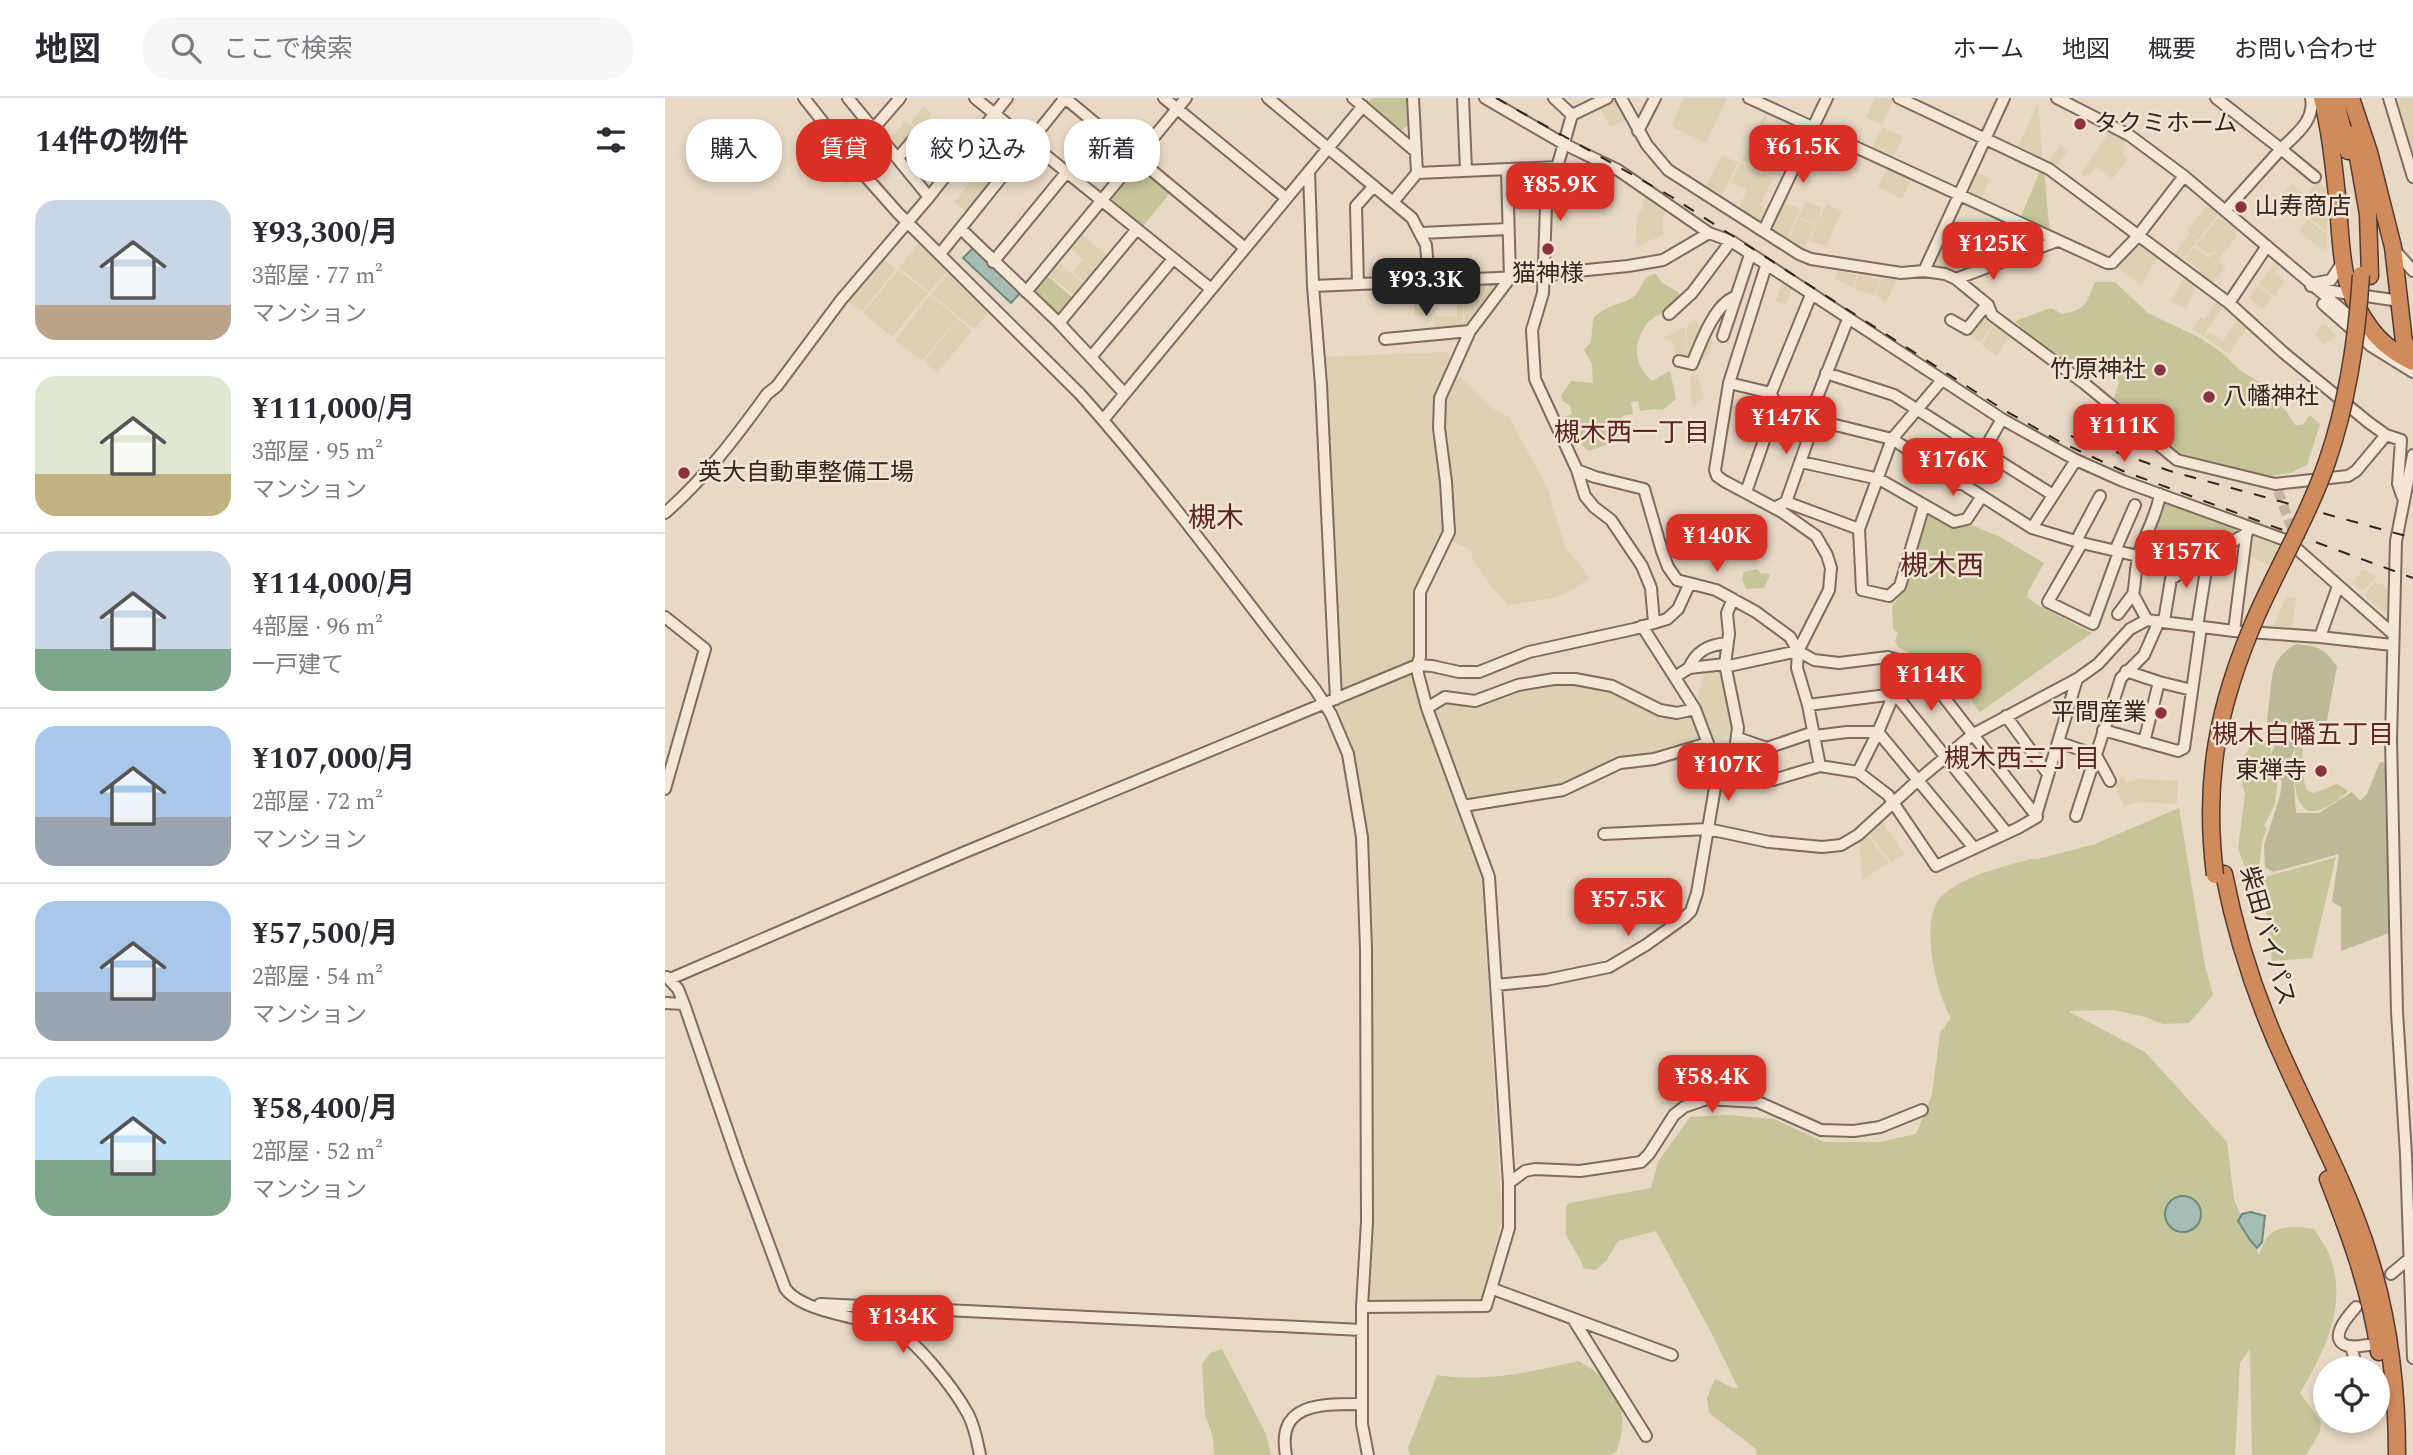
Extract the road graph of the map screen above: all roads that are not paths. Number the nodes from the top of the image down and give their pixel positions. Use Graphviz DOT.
graph roads {
  1 [pos="804,98"];
  2 [pos="848,98"];
  3 [pos="900,98"];
  4 [pos="975,98"];
  5 [pos="1007,98"];
  6 [pos="1065,98"];
  7 [pos="1164,98"];
  8 [pos="1186,98"];
  9 [pos="1268,98"];
  10 [pos="1353,98"];
  11 [pos="1413,98"];
  12 [pos="1462,98"];
  13 [pos="1485,98"];
  14 [pos="1554,98"];
  15 [pos="1607,98"];
  16 [pos="1621,98"];
  17 [pos="1655,98"];
  18 [pos="1749,98"];
  19 [pos="1827,98"];
  20 [pos="1899,98"];
  21 [pos="2004,98"];
  22 [pos="2057,98"];
  23 [pos="2216,98"];
  24 [pos="2311,98"];
  25 [pos="2322,98"];
  26 [pos="2335,98"];
  27 [pos="2344,98"];
  28 [pos="2351,98"];
  29 [pos="2389,98"];
  30 [pos="1363,106"];
  31 [pos="1177,109"];
  32 [pos="994,114"];
  33 [pos="1572,115"];
  34 [pos="866,119"];
  35 [pos="882,119"];
  36 [pos="990,119"];
  37 [pos="1000,119"];
  38 [pos="1049,119"];
  39 [pos="1090,119"];
  40 [pos="1813,128"];
  41 [pos="1160,130"];
  42 [pos="1638,131"];
  43 [pos="1986,138"];
  44 [pos="1564,145"];
  45 [pos="1329,148"];
  46 [pos="2281,149"];
  47 [pos="892,150"];
  48 [pos="906,150"];
  49 [pos="1416,152"];
  50 [pos="898,158"];
  51 [pos="1050,159"];
  52 [pos="1558,167"];
  53 [pos="1507,169"];
  54 [pos="1064,171"];
  55 [pos="1309,171"];
  56 [pos="1466,171"];
  57 [pos="1417,173"];
  58 [pos="1064,175"];
  59 [pos="2185,176"];
  60 [pos="1160,177"];
  61 [pos="2315,177"];
  62 [pos="2413,177"];
  63 [pos="941,182"];
  64 [pos="999,182"];
  65 [pos="1078,182"];
  66 [pos="1118,182"];
  67 [pos="1374,186"];
  68 [pos="1958,196"];
  69 [pos="929,197"];
  70 [pos="1286,198"];
  71 [pos="1103,200"];
  72 [pos="1393,202"];
  73 [pos="2225,211"];
  74 [pos="907,222"];
  75 [pos="961,229"];
  76 [pos="1137,229"];
  77 [pos="1509,229"];
  78 [pos="1764,230"];
  79 [pos="1422,233"];
  80 [pos="1709,233"];
  81 [pos="2137,237"];
  82 [pos="1731,241"];
  83 [pos="2057,241"];
  84 [pos="2267,246"];
  85 [pos="2393,247"];
  86 [pos="1245,248"];
  87 [pos="940,254"];
  88 [pos="1750,255"];
  89 [pos="1173,259"];
  90 [pos="993,261"];
  91 [pos="2342,263"];
  92 [pos="1766,266"];
  93 [pos="2413,271"];
  94 [pos="1921,275"];
  95 [pos="2365,275"];
  96 [pos="1543,276"];
  97 [pos="1510,278"];
  98 [pos="1956,279"];
  99 [pos="1429,282"];
  100 [pos="1358,284"];
  101 [pos="1313,286"];
  102 [pos="2314,286"];
  103 [pos="1211,289"];
  104 [pos="1026,292"];
  105 [pos="1811,295"];
  106 [pos="2350,295"];
  107 [pos="1735,297"];
  108 [pos="2400,301"];
  109 [pos="2228,303"];
  110 [pos="1990,310"];
  111 [pos="1669,314"];
  112 [pos="1848,320"];
  113 [pos="1951,320"];
  114 [pos="1059,323"];
  115 [pos="1470,331"];
  116 [pos="1723,336"];
  117 [pos="1385,339"];
  118 [pos="2379,339"];
  119 [pos="2413,356"];
  120 [pos="1091,357"];
  121 [pos="1679,361"];
  122 [pos="2413,362"];
  123 [pos="2413,372"];
  124 [pos="1826,373"];
  125 [pos="1942,380"];
  126 [pos="1729,383"];
  127 [pos="1124,393"];
  128 [pos="1771,393"];
  129 [pos="1776,406"];
  130 [pos="1917,409"];
  131 [pos="1812,419"];
  132 [pos="2002,419"];
  133 [pos="1103,420"];
  134 [pos="2386,435"];
  135 [pos="1892,439"];
  136 [pos="1983,450"];
  137 [pos="2413,456"];
  138 [pos="2075,460"];
  139 [pos="1801,462"];
  140 [pos="1577,470"];
  141 [pos="1879,479"];
  142 [pos="1959,484"];
  143 [pos="1746,492"];
  144 [pos="2160,494"];
  145 [pos="2053,495"];
  146 [pos="1982,496"];
  147 [pos="2100,496"];
  148 [pos="2403,498"];
  149 [pos="1786,502"];
  150 [pos="1924,505"];
  151 [pos="2135,505"];
  152 [pos="1774,508"];
  153 [pos="665,513"];
  154 [pos="2032,528"];
  155 [pos="1859,529"];
  156 [pos="2247,529"];
  157 [pos="2079,542"];
  158 [pos="2117,552"];
  159 [pos="2138,556"];
  160 [pos="2207,558"];
  161 [pos="1689,584"];
  162 [pos="2337,586"];
  163 [pos="2133,594"];
  164 [pos="1733,599"];
  165 [pos="2118,614"];
  166 [pos="665,617"];
  167 [pos="2157,621"];
  168 [pos="1648,625"];
  169 [pos="2199,627"];
  170 [pos="2234,631"];
  171 [pos="2320,637"];
  172 [pos="2392,639"];
  173 [pos="1727,643"];
  174 [pos="1798,651"];
  175 [pos="1907,663"];
  176 [pos="1725,664"];
  177 [pos="1417,665"];
  178 [pos="1689,668"];
  179 [pos="2126,671"];
  180 [pos="1675,677"];
  181 [pos="2077,680"];
  182 [pos="2159,682"];
  183 [pos="2192,690"];
  184 [pos="1895,694"];
  185 [pos="1336,699"];
  186 [pos="1324,704"];
  187 [pos="1808,705"];
  188 [pos="1427,708"];
  189 [pos="1695,709"];
  190 [pos="2007,716"];
  191 [pos="2103,730"];
  192 [pos="1878,732"];
  193 [pos="1814,734"];
  194 [pos="1972,735"];
  195 [pos="1738,738"];
  196 [pos="2144,741"];
  197 [pos="2058,742"];
  198 [pos="1708,743"];
  199 [pos="2096,755"];
  200 [pos="1947,758"];
  201 [pos="1820,766"];
  202 [pos="1718,770"];
  203 [pos="1732,772"];
  204 [pos="1858,772"];
  205 [pos="2048,774"];
  206 [pos="1917,781"];
  207 [pos="2110,781"];
  208 [pos="665,789"];
  209 [pos="1894,803"];
  210 [pos="1463,806"];
  211 [pos="2036,814"];
  212 [pos="2076,816"];
  213 [pos="1708,829"];
  214 [pos="2006,832"];
  215 [pos="1604,834"];
  216 [pos="1974,848"];
  217 [pos="2220,874"];
  218 [pos="668,977"];
  219 [pos="1496,985"];
  220 [pos="665,1003"];
  221 [pos="684,1004"];
  222 [pos="1922,1110"];
  223 [pos="1509,1182"];
  224 [pos="2410,1258"];
  225 [pos="2391,1275"];
  226 [pos="1493,1289"];
  227 [pos="796,1298"];
  228 [pos="1362,1307"];
  229 [pos="2356,1307"];
  230 [pos="1573,1319"];
  231 [pos="1362,1330"];
  232 [pos="2378,1343"];
  233 [pos="2351,1346"];
  234 [pos="1672,1355"];
  235 [pos="2354,1356"];
  236 [pos="2413,1358"];
  237 [pos="1362,1404"];
  238 [pos="1646,1436"];
  239 [pos="980,1455"];
  240 [pos="1286,1455"];
  241 [pos="1368,1455"];
  242 [pos="2388,1455"];
  243 [pos="2397,1455"];
  1 -- 74 [label="street"];
  2 -- 34 [label="street"];
  3 -- 35 [label="street"];
  4 -- 32 [label="street"];
  5 -- 32 [label="street"];
  6 -- 38 [label="street"];
  6 -- 39 [label="street"];
  7 -- 31 [label="street"];
  8 -- 31 [label="street"];
  9 -- 45 [label="street"];
  10 -- 30 [label="street"];
  11 -- 49 [label="street"];
  12 -- 56 [label="street"];
  13 -- 44 [label="street"];
  14 -- 33 [label="street"];
  15 -- 33 [label="street"];
  16 -- 42 [label="street"];
  17 -- 42 [label="street"];
  18 -- 40 [label="street"];
  19 -- 40 [label="street"];
  20 -- 43 [label="street"];
  21 -- 43 [label="street"];
  22 -- 59 [label="street"];
  23 -- 46 [label="street"];
  24 -- 46 [label="street"];
  25 -- 91 [label="highway"];
  26 -- 95 [label="highway, 柴田バイパス"];
  27 -- 95 [label="highway, 柴田バイパス"];
  28 -- 85 [label="highway"];
  29 -- 62 [label="street"];
  30 -- 45 [label="street"];
  30 -- 49 [label="street"];
  31 -- 41 [label="street"];
  31 -- 70 [label="street"];
  32 -- 36 [label="street"];
  32 -- 37 [label="street"];
  33 -- 44 [label="street"];
  40 -- 68 [label="street"];
  40 -- 78 [label="street"];
  42 -- 78 [label="street"];
  43 -- 68 [label="street"];
  43 -- 81 [label="street"];
  44 -- 52 [label="street"];
  44 -- 80 [label="street"];
  45 -- 55 [label="street"];
  45 -- 67 [label="street"];
  46 -- 61 [label="street"];
  46 -- 73 [label="street"];
  47 -- 50 [label="street"];
  48 -- 50 [label="street"];
  49 -- 57 [label="street"];
  50 -- 69 [label="street"];
  51 -- 54 [label="street"];
  52 -- 53 [label="street"];
  52 -- 96 [label="street"];
  53 -- 56 [label="street"];
  53 -- 77 [label="street"];
  55 -- 70 [label="street"];
  55 -- 101 [label="street"];
  56 -- 57 [label="street"];
  57 -- 72 [label="street"];
  58 -- 90 [label="street"];
  59 -- 73 [label="street"];
  59 -- 81 [label="street"];
  60 -- 86 [label="street"];
  63 -- 69 [label="street"];
  64 -- 75 [label="street"];
  65 -- 71 [label="street"];
  66 -- 71 [label="street"];
  67 -- 72 [label="street"];
  67 -- 100 [label="street"];
  68 -- 83 [label="street"];
  68 -- 94 [label="street"];
  69 -- 74 [label="street"];
  70 -- 86 [label="street"];
  71 -- 76 [label="street"];
  71 -- 104 [label="street"];
  72 -- 79 [label="street"];
  73 -- 84 [label="street"];
  74 -- 87 [label="street"];
  74 -- 153 [label="street"];
  75 -- 87 [label="street"];
  75 -- 90 [label="street"];
  76 -- 89 [label="street"];
  76 -- 114 [label="street"];
  77 -- 79 [label="street"];
  77 -- 97 [label="street"];
  78 -- 94 [label="street"];
  79 -- 99 [label="street"];
  80 -- 82 [label="street"];
  80 -- 96 [label="street"];
  81 -- 83 [label="street"];
  81 -- 109 [label="street"];
  82 -- 88 [label="street"];
  82 -- 111 [label="street"];
  83 -- 98 [label="street"];
  84 -- 102 [label="street"];
  84 -- 109 [label="street"];
  85 -- 93 [label="street"];
  85 -- 108 [label="highway"];
  86 -- 103 [label="street"];
  87 -- 133 [label="street"];
  88 -- 92 [label="street"];
  88 -- 107 [label="street"];
  89 -- 103 [label="street"];
  89 -- 120 [label="street"];
  90 -- 104 [label="street"];
  91 -- 102 [label="street"];
  91 -- 106 [label="highway"];
  92 -- 105 [label="street"];
  92 -- 126 [label="street"];
  94 -- 98 [label="street"];
  95 -- 217 [label="highway, 柴田バイパス, bridge"];
  96 -- 97 [label="street"];
  96 -- 140 [label="street"];
  97 -- 99 [label="street"];
  97 -- 115 [label="street"];
  98 -- 110 [label="street"];
  99 -- 100 [label="street"];
  100 -- 101 [label="street"];
  101 -- 185 [label="street"];
  102 -- 106 [label="street"];
  102 -- 118 [label="street"];
  102 -- 123 [label="street"];
  103 -- 127 [label="street"];
  104 -- 114 [label="street"];
  105 -- 112 [label="street"];
  105 -- 128 [label="street"];
  106 -- 108 [label="street"];
  106 -- 118 [label="highway"];
  107 -- 116 [label="street"];
  107 -- 121 [label="street"];
  108 -- 119 [label="highway"];
  109 -- 134 [label="street"];
  110 -- 113 [label="street"];
  110 -- 134 [label="street"];
  112 -- 124 [label="street"];
  112 -- 125 [label="street"];
  114 -- 120 [label="street"];
  115 -- 117 [label="street"];
  115 -- 177 [label="street"];
  118 -- 122 [label="highway"];
  120 -- 127 [label="street"];
  124 -- 130 [label="street"];
  124 -- 131 [label="street"];
  125 -- 130 [label="street"];
  125 -- 132 [label="street"];
  126 -- 128 [label="street"];
  126 -- 143 [label="street"];
  127 -- 133 [label="street"];
  128 -- 129 [label="street"];
  129 -- 131 [label="street"];
  129 -- 143 [label="street"];
  130 -- 135 [label="street"];
  130 -- 136 [label="street"];
  131 -- 135 [label="street"];
  131 -- 139 [label="street"];
  132 -- 136 [label="street"];
  132 -- 138 [label="street"];
  133 -- 186 [label="street"];
  134 -- 148 [label="street"];
  135 -- 141 [label="street"];
  135 -- 142 [label="street"];
  136 -- 142 [label="street"];
  136 -- 145 [label="street"];
  137 -- 148 [label="street"];
  138 -- 144 [label="street"];
  138 -- 145 [label="street"];
  139 -- 141 [label="street"];
  139 -- 149 [label="street"];
  140 -- 161 [label="street"];
  140 -- 168 [label="street"];
  141 -- 150 [label="street"];
  141 -- 155 [label="street"];
  142 -- 146 [label="street"];
  143 -- 152 [label="street"];
  144 -- 156 [label="street"];
  144 -- 159 [label="street"];
  145 -- 154 [label="street"];
  146 -- 150 [label="street"];
  146 -- 154 [label="street"];
  147 -- 157 [label="street"];
  148 -- 172 [label="street"];
  149 -- 152 [label="street"];
  149 -- 155 [label="street"];
  150 -- 155 [label="street"];
  151 -- 158 [label="street"];
  152 -- 174 [label="street"];
  154 -- 157 [label="street"];
  156 -- 160 [label="street"];
  156 -- 162 [label="street"];
  156 -- 170 [label="street"];
  157 -- 158 [label="street"];
  157 -- 158 [label="street"];
  158 -- 159 [label="street"];
  159 -- 163 [label="street"];
  160 -- 167 [label="street"];
  160 -- 169 [label="street"];
  161 -- 164 [label="street"];
  161 -- 168 [label="street"];
  162 -- 171 [label="street"];
  162 -- 172 [label="street"];
  163 -- 165 [label="street"];
  163 -- 167 [label="street"];
  164 -- 173 [label="street"];
  164 -- 174 [label="street"];
  166 -- 208 [label="street"];
  167 -- 169 [label="street"];
  167 -- 179 [label="street"];
  167 -- 181 [label="street"];
  168 -- 177 [label="street"];
  168 -- 180 [label="street"];
  169 -- 170 [label="street"];
  169 -- 183 [label="street"];
  170 -- 171 [label="street"];
  171 -- 172 [label="street"];
  172 -- 224 [label="street"];
  173 -- 176 [label="street"];
  173 -- 178 [label="street"];
  174 -- 175 [label="street"];
  174 -- 176 [label="street"];
  174 -- 187 [label="street"];
  175 -- 184 [label="street"];
  175 -- 194 [label="street"];
  176 -- 178 [label="street"];
  176 -- 195 [label="street"];
  177 -- 185 [label="street"];
  177 -- 188 [label="street"];
  178 -- 180 [label="street"];
  179 -- 182 [label="street"];
  179 -- 191 [label="street"];
  180 -- 189 [label="street"];
  181 -- 190 [label="street"];
  181 -- 197 [label="street"];
  182 -- 183 [label="street"];
  182 -- 196 [label="street"];
  183 -- 196 [label="street"];
  184 -- 187 [label="street"];
  184 -- 192 [label="street"];
  184 -- 200 [label="street"];
  185 -- 186 [label="street"];
  186 -- 218 [label="street"];
  186 -- 228 [label="street"];
  187 -- 193 [label="street"];
  188 -- 189 [label="street"];
  188 -- 210 [label="street"];
  189 -- 198 [label="street"];
  190 -- 194 [label="street"];
  190 -- 205 [label="street"];
  191 -- 196 [label="street"];
  191 -- 199 [label="street"];
  192 -- 193 [label="street"];
  192 -- 204 [label="street"];
  192 -- 206 [label="street"];
  193 -- 195 [label="street"];
  193 -- 201 [label="street"];
  194 -- 200 [label="street"];
  194 -- 211 [label="street"];
  195 -- 203 [label="street"];
  197 -- 199 [label="street"];
  197 -- 205 [label="street"];
  198 -- 202 [label="street"];
  198 -- 210 [label="street"];
  199 -- 207 [label="street"];
  199 -- 212 [label="street"];
  200 -- 206 [label="street"];
  200 -- 214 [label="street"];
  201 -- 203 [label="street"];
  201 -- 204 [label="street"];
  202 -- 203 [label="street"];
  202 -- 213 [label="street"];
  204 -- 209 [label="street"];
  205 -- 211 [label="street"];
  206 -- 209 [label="street"];
  206 -- 216 [label="street"];
  209 -- 213 [label="street"];
  209 -- 216 [label="street"];
  210 -- 219 [label="street"];
  211 -- 214 [label="street"];
  213 -- 215 [label="street"];
  213 -- 219 [label="street"];
  214 -- 216 [label="street"];
  217 -- 232 [label="highway, 柴田バイパス"];
  217 -- 243 [label="highway, 柴田バイパス"];
  218 -- 221 [label="street"];
  219 -- 223 [label="street"];
  220 -- 221 [label="street"];
  221 -- 227 [label="street"];
  222 -- 223 [label="street"];
  223 -- 226 [label="street"];
  224 -- 225 [label="street"];
  224 -- 236 [label="street"];
  226 -- 228 [label="street"];
  226 -- 230 [label="street"];
  227 -- 231 [label="street"];
  227 -- 239 [label="street"];
  228 -- 231 [label="street"];
  229 -- 233 [label="street"];
  230 -- 234 [label="street"];
  230 -- 238 [label="street"];
  231 -- 237 [label="street"];
  232 -- 233 [label="street"];
  232 -- 242 [label="highway, 柴田バイパス"];
  233 -- 235 [label="street"];
  237 -- 240 [label="street"];
  237 -- 241 [label="street"];
}
